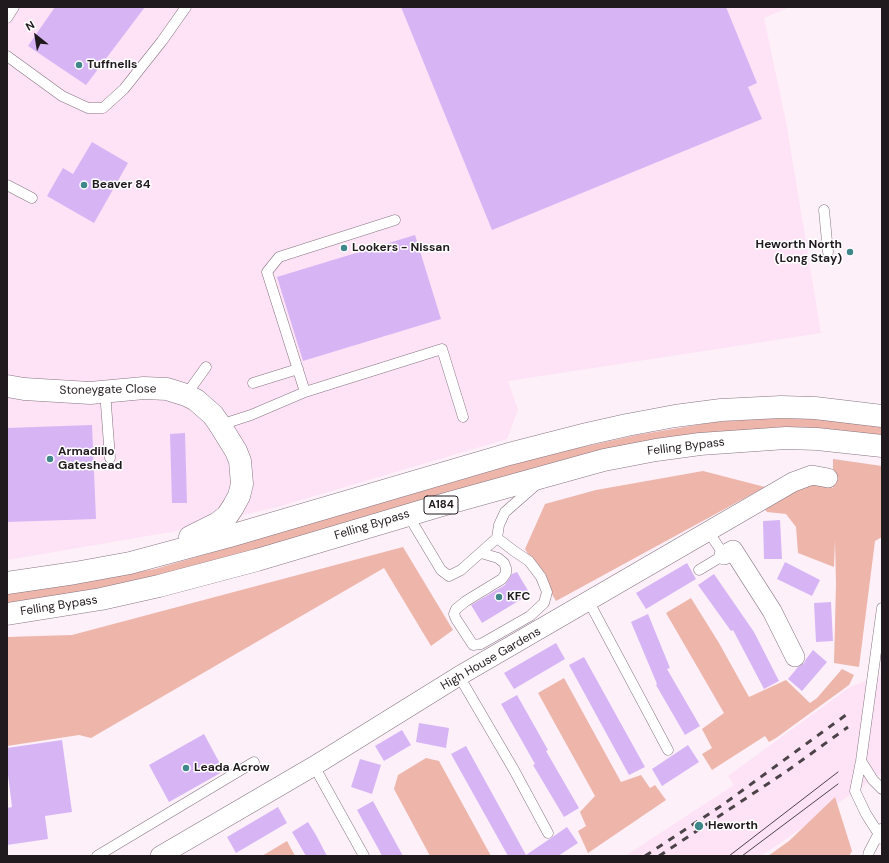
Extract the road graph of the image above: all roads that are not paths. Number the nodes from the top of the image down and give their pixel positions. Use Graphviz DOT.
graph roads {
  1 [pos="14,7"];
  2 [pos="186,7"];
  3 [pos="7,18"];
  4 [pos="7,56"];
  5 [pos="7,185"];
  6 [pos="32,198"];
  7 [pos="824,210"];
  8 [pos="395,220"];
  9 [pos="828,252"];
  10 [pos="206,367"];
  11 [pos="298,369"];
  12 [pos="253,383"];
  13 [pos="7,386"];
  14 [pos="105,391"];
  15 [pos="305,392"];
  16 [pos="186,395"];
  17 [pos="882,416"];
  18 [pos="463,417"];
  19 [pos="220,425"];
  20 [pos="882,446"];
  21 [pos="110,458"];
  22 [pos="547,476"];
  23 [pos="828,478"];
  24 [pos="408,515"];
  25 [pos="708,531"];
  26 [pos="497,538"];
  27 [pos="482,553"];
  28 [pos="724,555"];
  29 [pos="130,563"];
  30 [pos="699,570"];
  31 [pos="7,583"];
  32 [pos="589,602"];
  33 [pos="882,608"];
  34 [pos="7,614"];
  35 [pos="879,638"];
  36 [pos="795,657"];
  37 [pos="459,676"];
  38 [pos="668,750"];
  39 [pos="861,761"];
  40 [pos="254,762"];
  41 [pos="314,766"];
  42 [pos="882,788"];
  43 [pos="548,833"];
  44 [pos="881,833"];
  45 [pos="183,851"];
  46 [pos="97,856"];
  47 [pos="160,856"];
  48 [pos="364,856"];
  49 [pos="868,856"];
  1 -- 3 [label="lane"];
  2 -- 4 [label="lane"];
  5 -- 6 [label="lane"];
  7 -- 9 [label="lane"];
  8 -- 11 [label="lane"];
  10 -- 16 [label="lane"];
  11 -- 12 [label="lane"];
  11 -- 15 [label="lane"];
  13 -- 14 [label="main road, Stoneygate Close"];
  14 -- 16 [label="main road, Stoneygate Close"];
  14 -- 21 [label="lane"];
  15 -- 18 [label="lane"];
  15 -- 19 [label="lane"];
  16 -- 19 [label="main road, Stoneygate Close"];
  17 -- 29 [label="main road, A184"];
  19 -- 29 [label="main road, Stoneygate Close"];
  20 -- 22 [label="main road, Felling Bypass / A184"];
  22 -- 24 [label="main road, Felling Bypass / A184"];
  22 -- 26 [label="lane"];
  23 -- 25 [label="street, High House Gardens"];
  24 -- 27 [label="lane"];
  24 -- 34 [label="main road, Felling Bypass / A184"];
  25 -- 28 [label="lane"];
  25 -- 32 [label="street, High House Gardens"];
  26 -- 27 [label="lane"];
  26 -- 27 [label="lane"];
  28 -- 30 [label="lane"];
  28 -- 36 [label="street"];
  29 -- 31 [label="main road, A184"];
  32 -- 37 [label="street, High House Gardens"];
  32 -- 38 [label="lane"];
  33 -- 35 [label="lane"];
  35 -- 39 [label="lane"];
  37 -- 41 [label="street, High House Gardens"];
  37 -- 43 [label="lane"];
  39 -- 42 [label="lane"];
  39 -- 44 [label="lane"];
  40 -- 46 [label="lane"];
  41 -- 45 [label="street, High House Gardens"];
  41 -- 48 [label="lane"];
  44 -- 49 [label="lane"];
  45 -- 47 [label="street, High House Gardens"];
}
